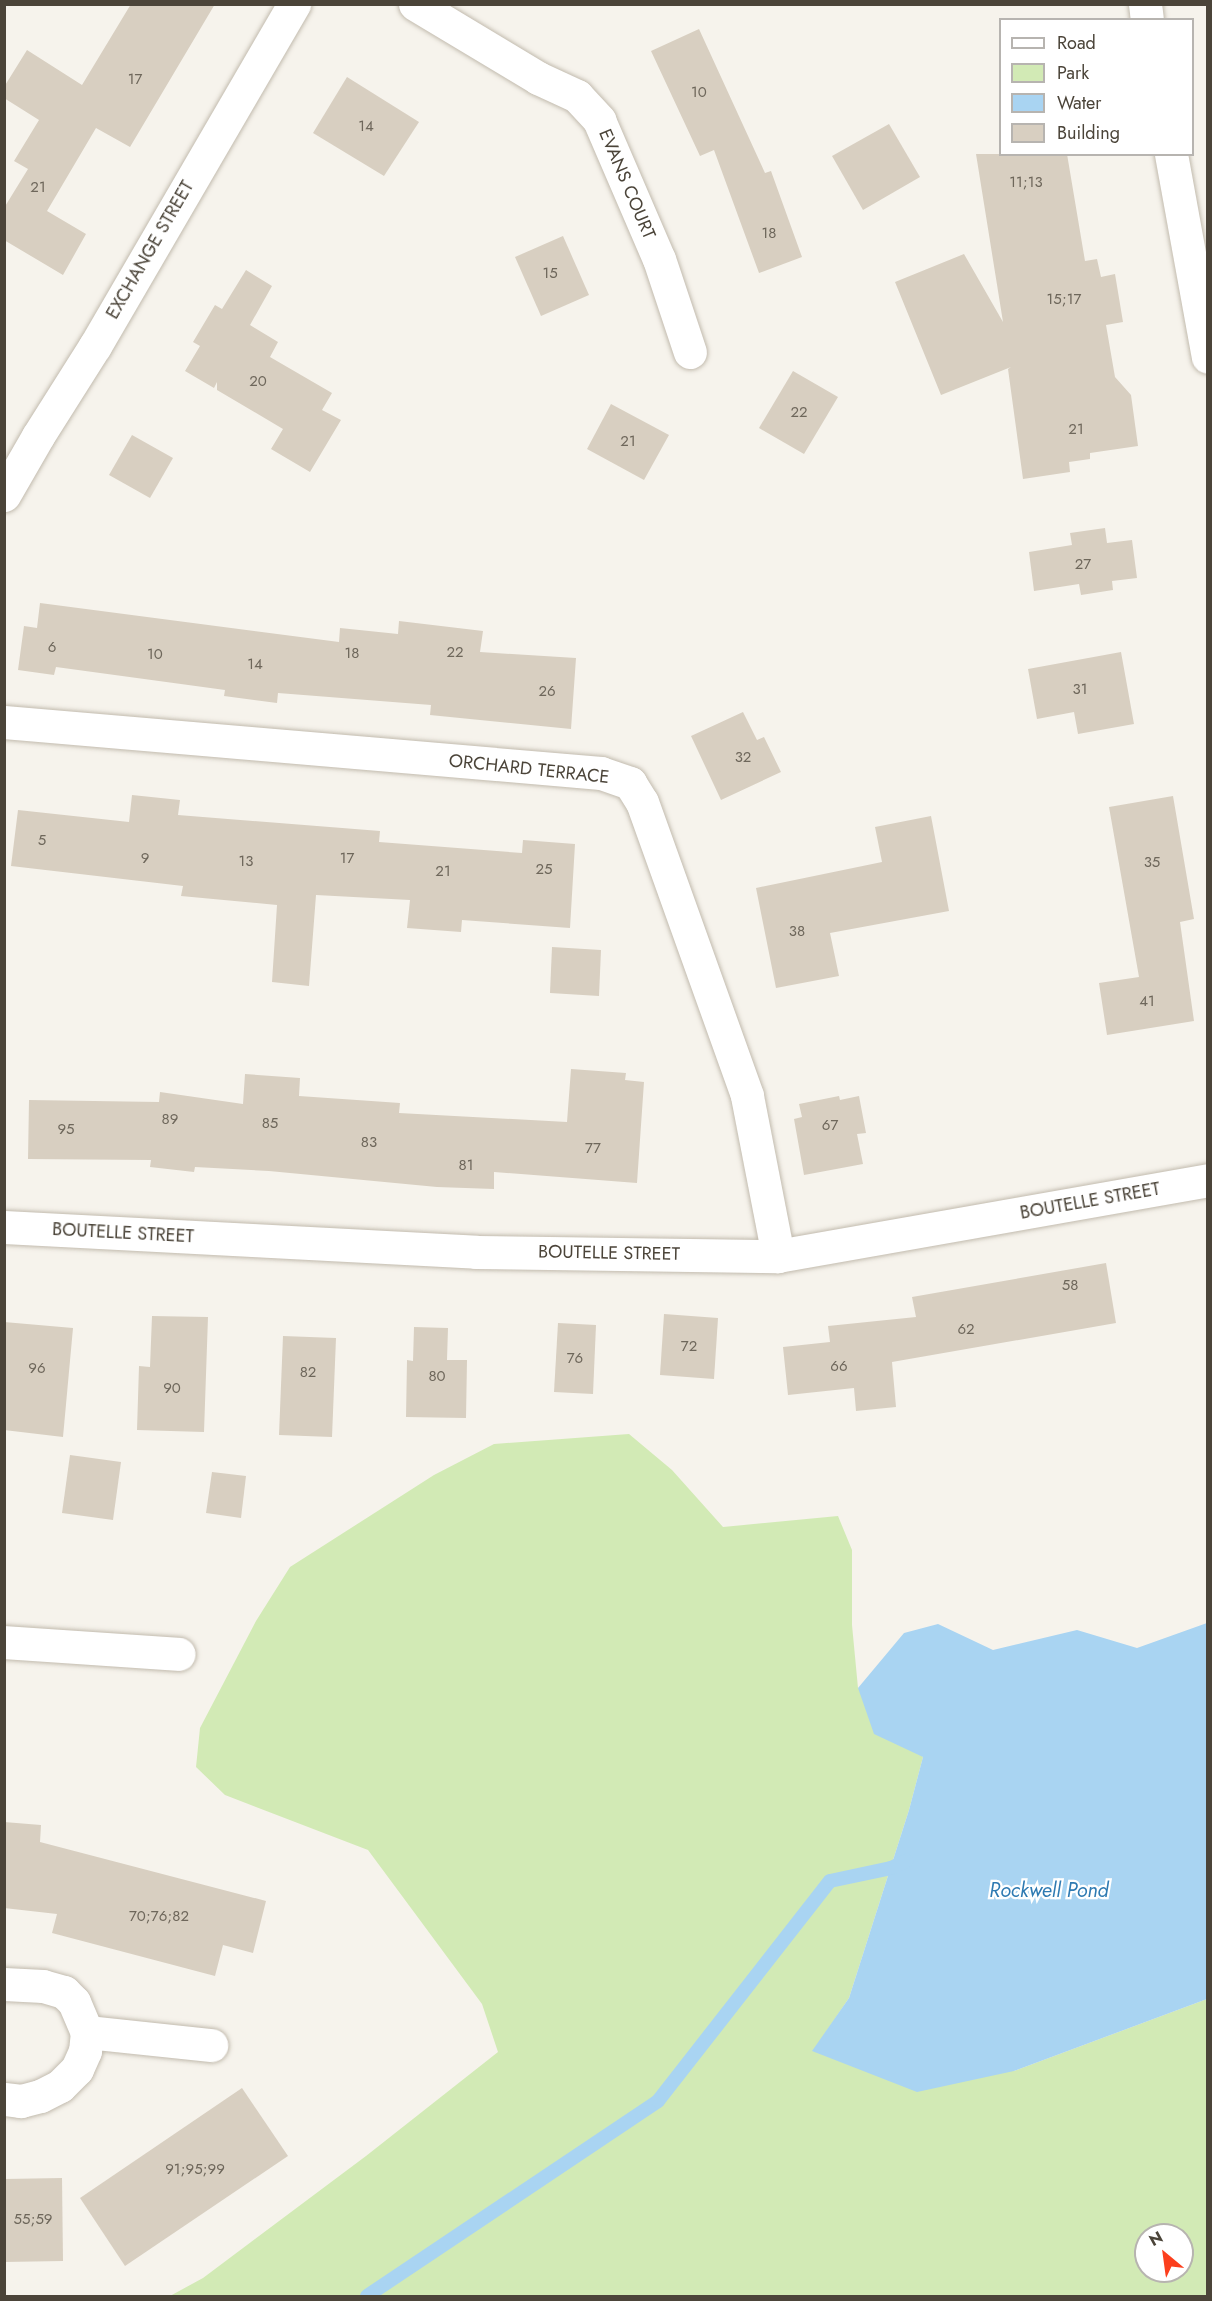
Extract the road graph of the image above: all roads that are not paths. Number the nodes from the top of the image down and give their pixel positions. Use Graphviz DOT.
graph roads {
  1 [pos="294,4"];
  2 [pos="415,4"];
  3 [pos="1171,156"];
  4 [pos="690,352"];
  5 [pos="1208,357"];
  6 [pos="4,495"];
  7 [pos="4,722"];
  8 [pos="1208,1180"];
  9 [pos="4,1227"];
  10 [pos="778,1256"];
  11 [pos="4,1642"];
  12 [pos="179,1654"];
  13 [pos="4,1984"];
  14 [pos="87,2032"];
  15 [pos="211,2045"];
  16 [pos="4,2099"];
  1 -- 6 [label="street, EXCHANGE STREET"];
  2 -- 4 [label="street, EVANS COURT"];
  3 -- 5 [label="street"];
  7 -- 10 [label="street, ORCHARD TERRACE"];
  8 -- 10 [label="street, BOUTELLE STREET"];
  9 -- 10 [label="street, BOUTELLE STREET"];
  11 -- 12 [label="street"];
  13 -- 14 [label="street"];
  14 -- 15 [label="street"];
  14 -- 16 [label="street"];
}
